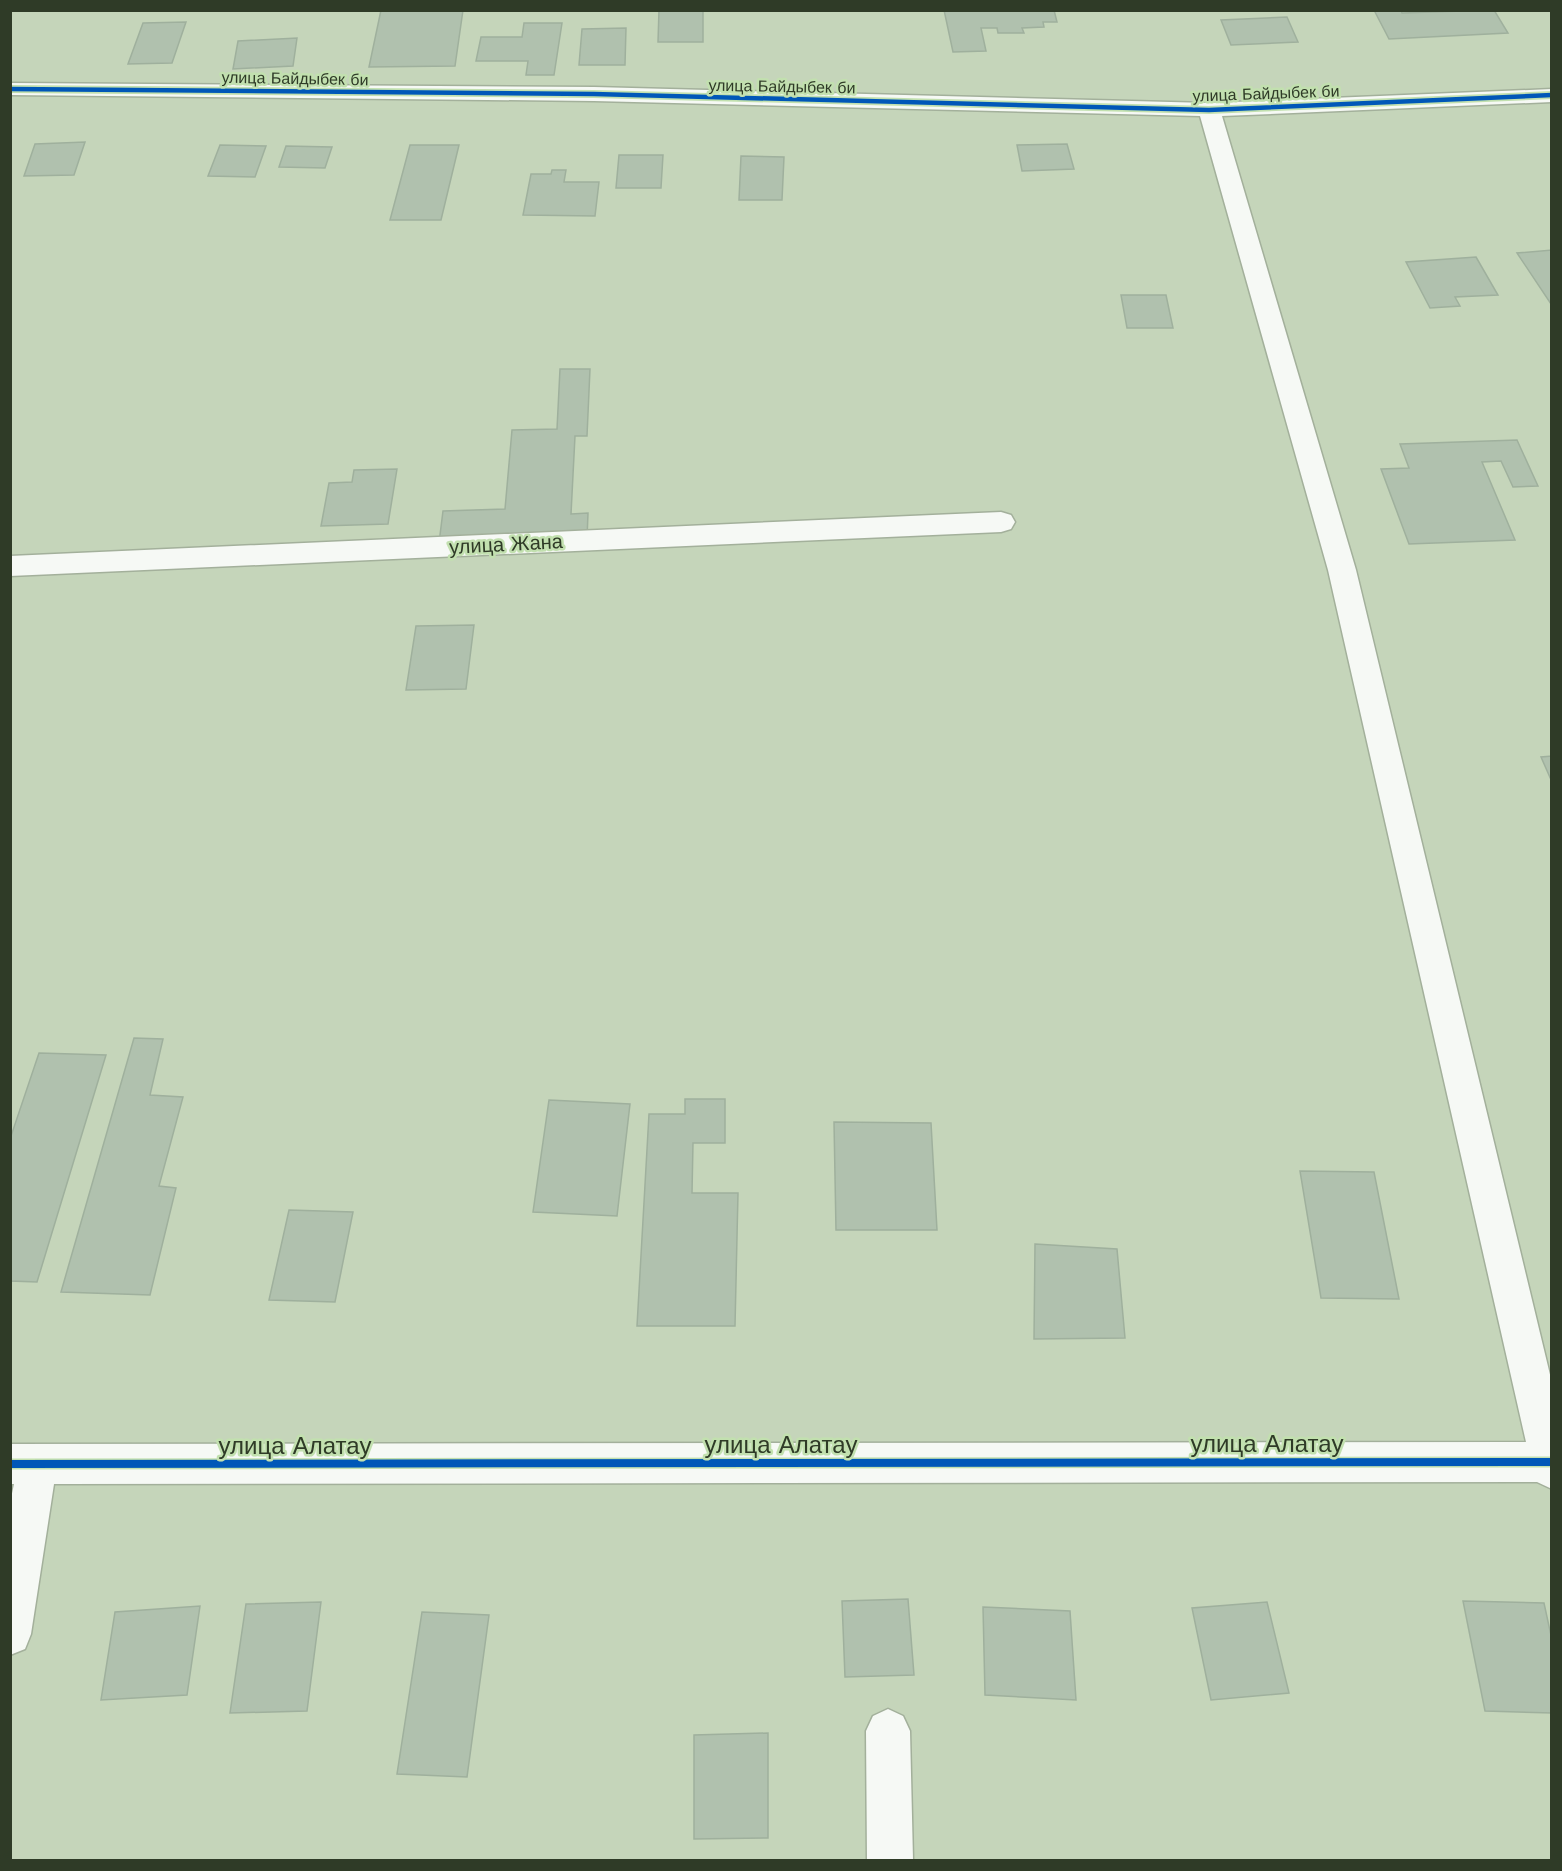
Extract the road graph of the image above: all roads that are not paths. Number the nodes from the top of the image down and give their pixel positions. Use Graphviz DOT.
graph roads {
  1 [pos="10,89"];
  2 [pos="1551,95"];
  3 [pos="1209,110"];
  4 [pos="1001,522"];
  5 [pos="10,566"];
  6 [pos="24,1464"];
  7 [pos="1551,1464"];
  8 [pos="10,1634"];
  9 [pos="888,1731"];
  10 [pos="890,1860"];
  1 -- 3 [label="street, улица Байдыбек би"];
  2 -- 3 [label="street, улица Байдыбек би"];
  3 -- 7 [label="street"];
  4 -- 5 [label="street, улица Жана"];
  6 -- 7 [label="street, улица Алатау"];
  6 -- 8 [label="street"];
  9 -- 10 [label="street"];
}
